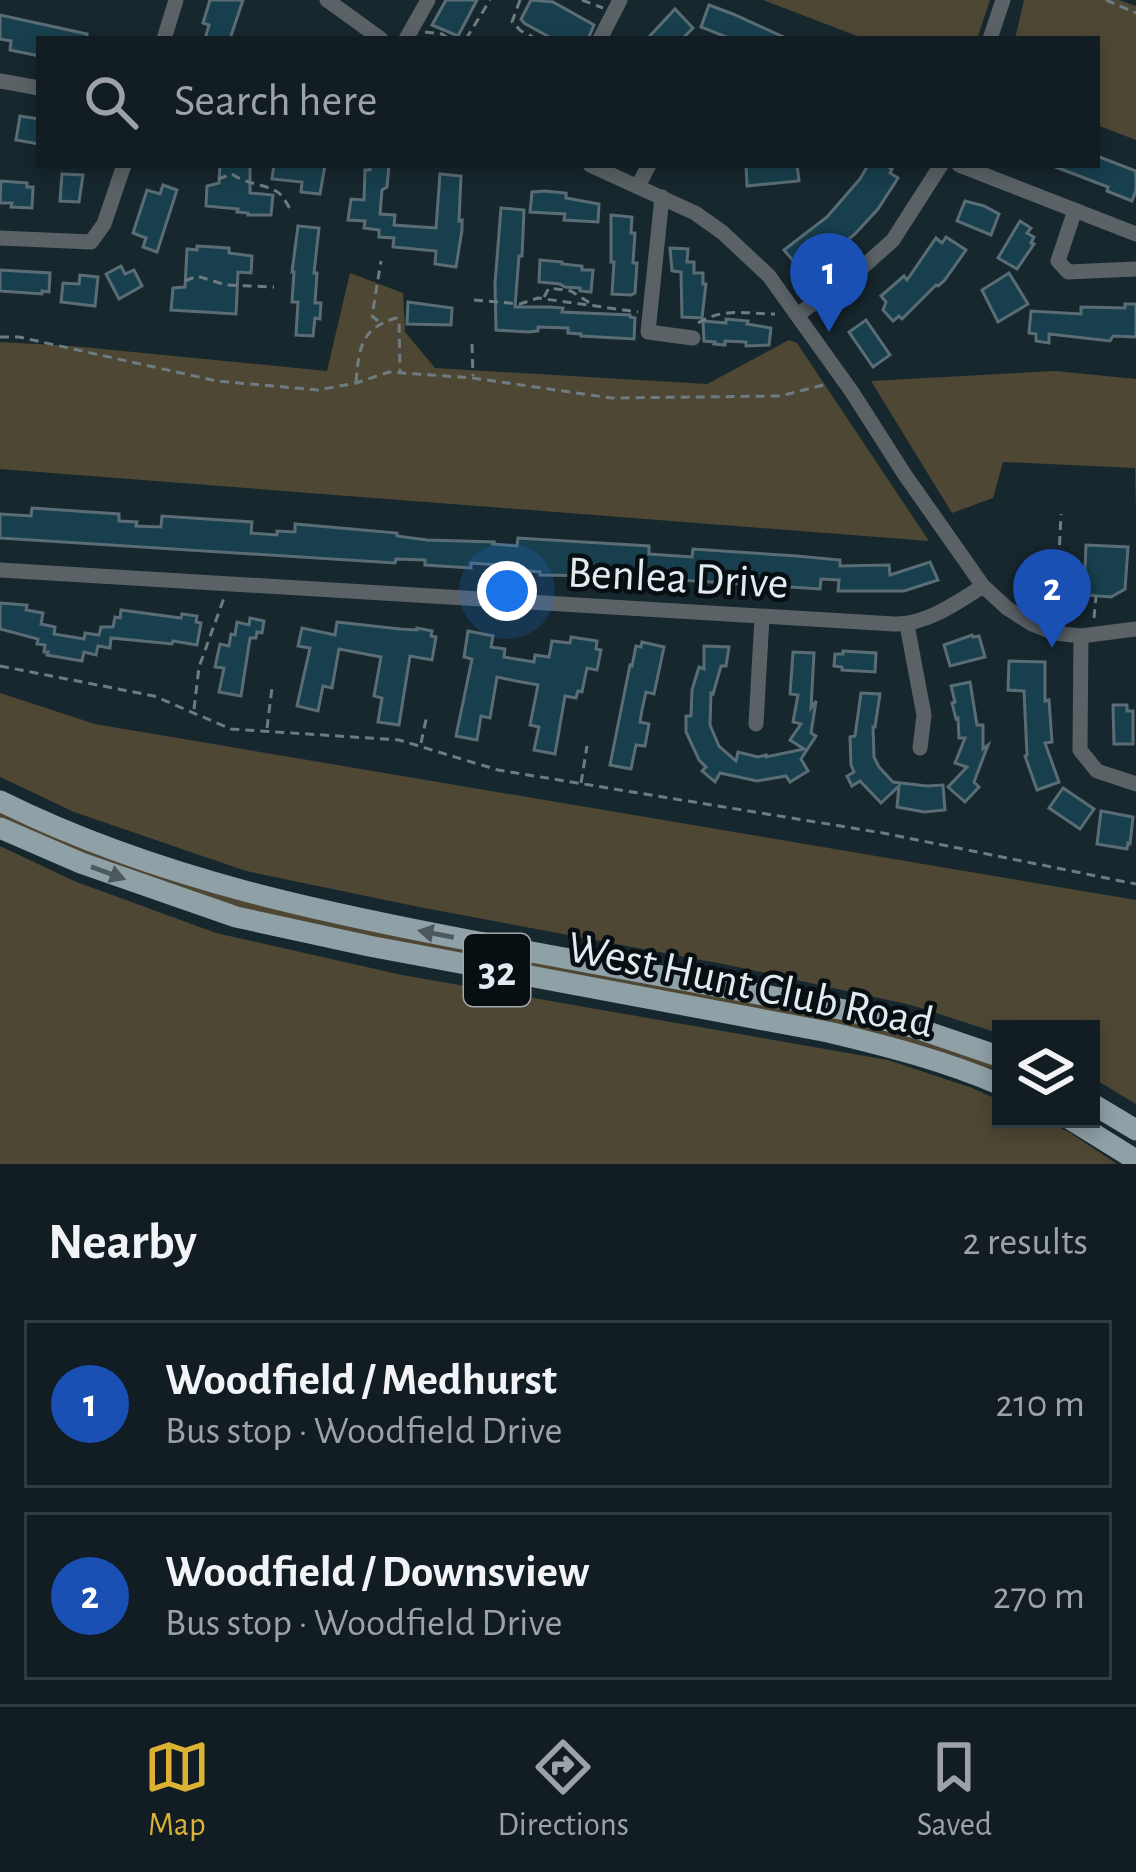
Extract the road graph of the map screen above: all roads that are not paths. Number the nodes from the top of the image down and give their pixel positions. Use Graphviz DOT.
graph roads {
  1 [pos="176,0"];
  2 [pos="327,0"];
  3 [pos="428,0"];
  4 [pos="1003,0"];
  5 [pos="617,6"];
  6 [pos="409,34"];
  7 [pos="165,36"];
  8 [pos="377,36"];
  9 [pos="602,36"];
  10 [pos="992,36"];
  11 [pos="0,81"];
  12 [pos="36,87"];
  13 [pos="123,168"];
  14 [pos="597,168"];
  15 [pos="647,168"];
  16 [pos="939,168"];
  17 [pos="966,168"];
  18 [pos="638,186"];
  19 [pos="662,197"];
  20 [pos="1075,210"];
  21 [pos="1136,234"];
  22 [pos="0,238"];
  23 [pos="1136,269"];
  24 [pos="797,315"];
  25 [pos="693,338"];
  26 [pos="0,569"];
  27 [pos="983,586"];
  28 [pos="762,617"];
  29 [pos="907,625"];
  30 [pos="1136,629"];
  31 [pos="1086,636"];
  32 [pos="756,724"];
  33 [pos="920,748"];
  34 [pos="1136,784"];
  35 [pos="0,801"];
  36 [pos="0,828"];
  37 [pos="992,1054"];
  38 [pos="992,1082"];
  39 [pos="1100,1108"];
  40 [pos="1084,1128"];
  41 [pos="1136,1130"];
  42 [pos="1136,1160"];
  1 -- 7 [label="street"];
  2 -- 8 [label="street"];
  3 -- 6 [label="street"];
  4 -- 10 [label="street"];
  5 -- 9 [label="street"];
  11 -- 12 [label="street"];
  13 -- 22 [label="street"];
  14 -- 18 [label="street"];
  15 -- 18 [label="street"];
  16 -- 24 [label="street"];
  17 -- 20 [label="street"];
  18 -- 19 [label="street"];
  19 -- 24 [label="street"];
  19 -- 25 [label="street"];
  20 -- 21 [label="street"];
  20 -- 23 [label="street"];
  24 -- 27 [label="street"];
  26 -- 28 [label="street, Benlea Drive"];
  27 -- 29 [label="street, Benlea Drive"];
  27 -- 31 [label="street"];
  28 -- 29 [label="street, Benlea Drive"];
  28 -- 32 [label="street"];
  29 -- 33 [label="street"];
  30 -- 31 [label="street"];
  31 -- 34 [label="street"];
  37 -- 35 [label="main road, West Hunt Club Road / 32, one-way"];
  36 -- 38 [label="main road, West Hunt Club Road / 32, one-way"];
  39 -- 41 [label="main road"];
  40 -- 42 [label="main road"];
}
